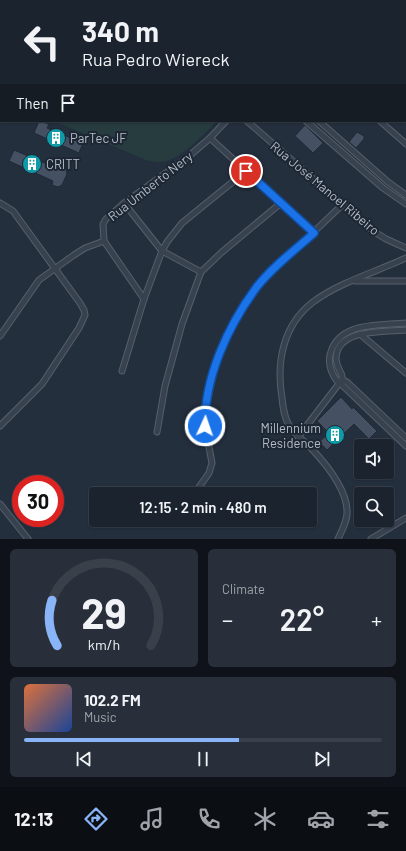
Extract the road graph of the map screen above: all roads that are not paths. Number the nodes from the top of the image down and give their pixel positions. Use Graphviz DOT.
graph roads {
  1 [pos="225,122"];
  2 [pos="248,122"];
  3 [pos="307,122"];
  4 [pos="318,122"];
  5 [pos="320,122"];
  6 [pos="381,122"];
  7 [pos="313,127"];
  8 [pos="210,138"];
  9 [pos="406,144"];
  10 [pos="355,153"];
  11 [pos="349,159"];
  12 [pos="246,171"];
  13 [pos="388,182"];
  14 [pos="383,188"];
  15 [pos="406,195"];
  16 [pos="0,203"];
  17 [pos="124,203"];
  18 [pos="281,203"];
  19 [pos="406,204"];
  20 [pos="342,205"];
  21 [pos="314,233"];
  22 [pos="104,240"];
  23 [pos="406,248"];
  24 [pos="162,252"];
  25 [pos="406,258"];
  26 [pos="55,268"];
  27 [pos="201,272"];
  28 [pos="353,281"];
  29 [pos="406,281"];
  30 [pos="144,299"];
  31 [pos="406,323"];
  32 [pos="406,330"];
  33 [pos="360,334"];
  34 [pos="0,336"];
  35 [pos="122,371"];
  36 [pos="406,373"];
  37 [pos="341,381"];
  38 [pos="0,426"];
  39 [pos="157,432"];
  40 [pos="298,437"];
  41 [pos="406,438"];
  42 [pos="406,446"];
  43 [pos="199,487"];
  44 [pos="0,504"];
  45 [pos="406,518"];
  46 [pos="28,539"];
  47 [pos="338,539"];
  48 [pos="371,539"];
  1 -- 8 [label="street, Rua Umberto Nery"];
  2 -- 20 [label="street, Rua José Manoel Ribeiro"];
  3 -- 7 [label="street"];
  4 -- 7 [label="street"];
  5 -- 10 [label="street"];
  6 -- 9 [label="street"];
  7 -- 11 [label="street"];
  8 -- 12 [label="street"];
  8 -- 17 [label="street, Rua Umberto Nery"];
  10 -- 11 [label="street"];
  10 -- 13 [label="street"];
  11 -- 14 [label="street"];
  12 -- 18 [label="street"];
  12 -- 24 [label="street"];
  13 -- 14 [label="street"];
  13 -- 15 [label="street"];
  14 -- 19 [label="street"];
  16 -- 26 [label="street"];
  17 -- 22 [label="street, Rua Umberto Nery"];
  17 -- 24 [label="street"];
  18 -- 21 [label="street"];
  18 -- 27 [label="street"];
  20 -- 21 [label="street"];
  20 -- 23 [label="street, Rua José Manoel Ribeiro"];
  21 -- 43 [label="street"];
  22 -- 26 [label="street"];
  22 -- 30 [label="street, Rua Umberto Nery"];
  24 -- 27 [label="street"];
  24 -- 30 [label="street"];
  25 -- 28 [label="street"];
  26 -- 34 [label="street"];
  26 -- 38 [label="street"];
  27 -- 39 [label="street"];
  28 -- 29 [label="street"];
  28 -- 40 [label="street"];
  30 -- 35 [label="street"];
  31 -- 37 [label="street"];
  32 -- 33 [label="street"];
  33 -- 36 [label="street"];
  33 -- 37 [label="street"];
  37 -- 40 [label="street"];
  37 -- 41 [label="street"];
  37 -- 42 [label="street"];
  40 -- 47 [label="street"];
  44 -- 46 [label="street"];
  45 -- 48 [label="street"];
}
